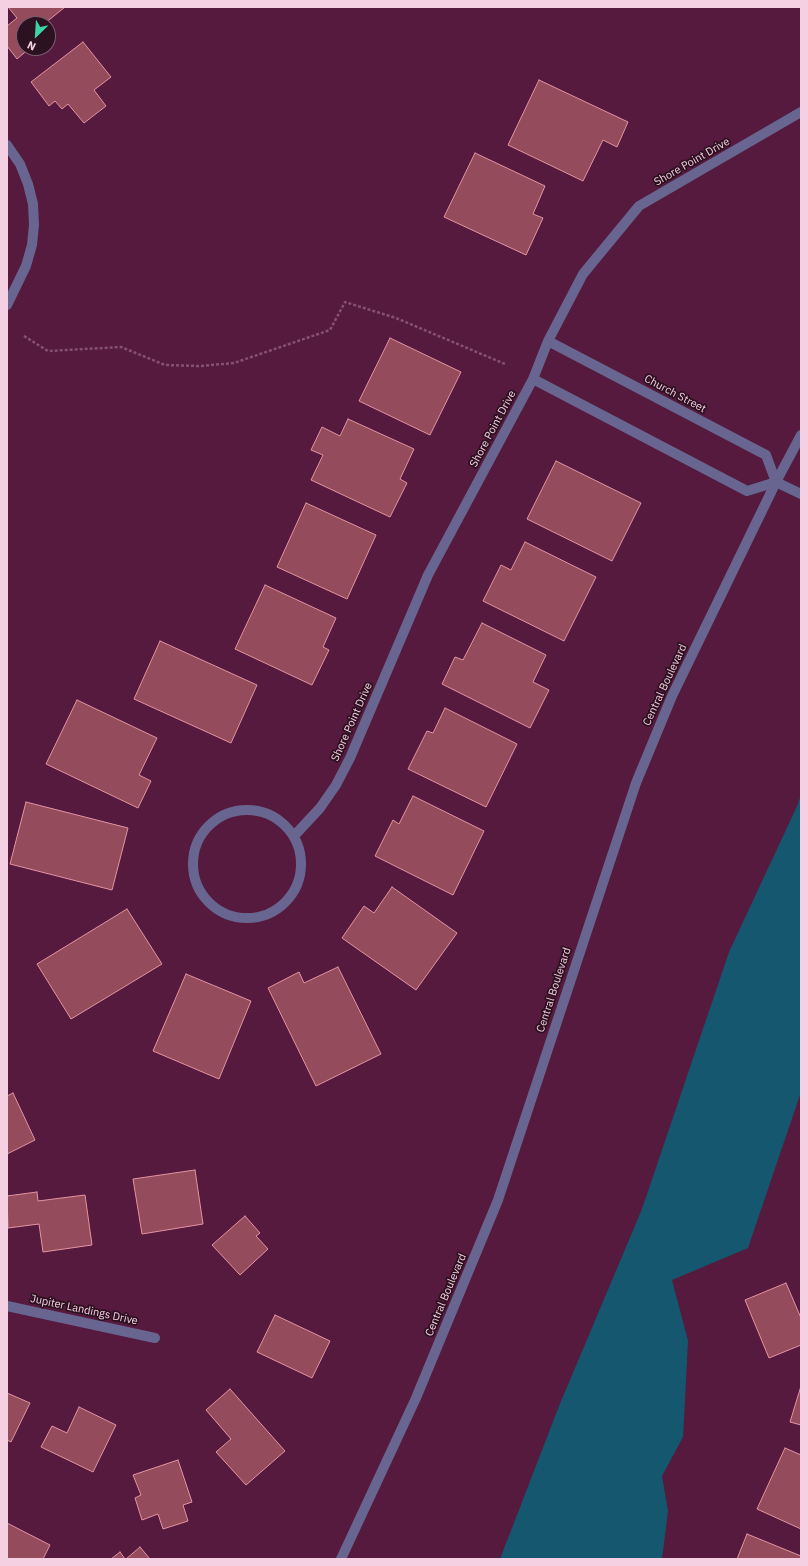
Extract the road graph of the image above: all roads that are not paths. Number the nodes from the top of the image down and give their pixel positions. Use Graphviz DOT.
graph roads {
  1 [pos="801,112"];
  2 [pos="7,145"];
  3 [pos="7,306"];
  4 [pos="548,341"];
  5 [pos="533,379"];
  6 [pos="801,435"];
  7 [pos="776,482"];
  8 [pos="801,494"];
  9 [pos="294,836"];
  10 [pos="7,1306"];
  11 [pos="155,1338"];
  12 [pos="342,1559"];
  1 -- 4 [label="street, Shore Point Drive"];
  2 -- 3 [label="street"];
  4 -- 5 [label="street, Shore Point Drive"];
  4 -- 7 [label="street, Church Street"];
  5 -- 7 [label="street"];
  5 -- 9 [label="street, Shore Point Drive"];
  6 -- 7 [label="street, Central Boulevard"];
  7 -- 8 [label="street"];
  7 -- 12 [label="street, Central Boulevard"];
  9 -- 9 [label="street"];
  10 -- 11 [label="street, Jupiter Landings Drive"];
}
